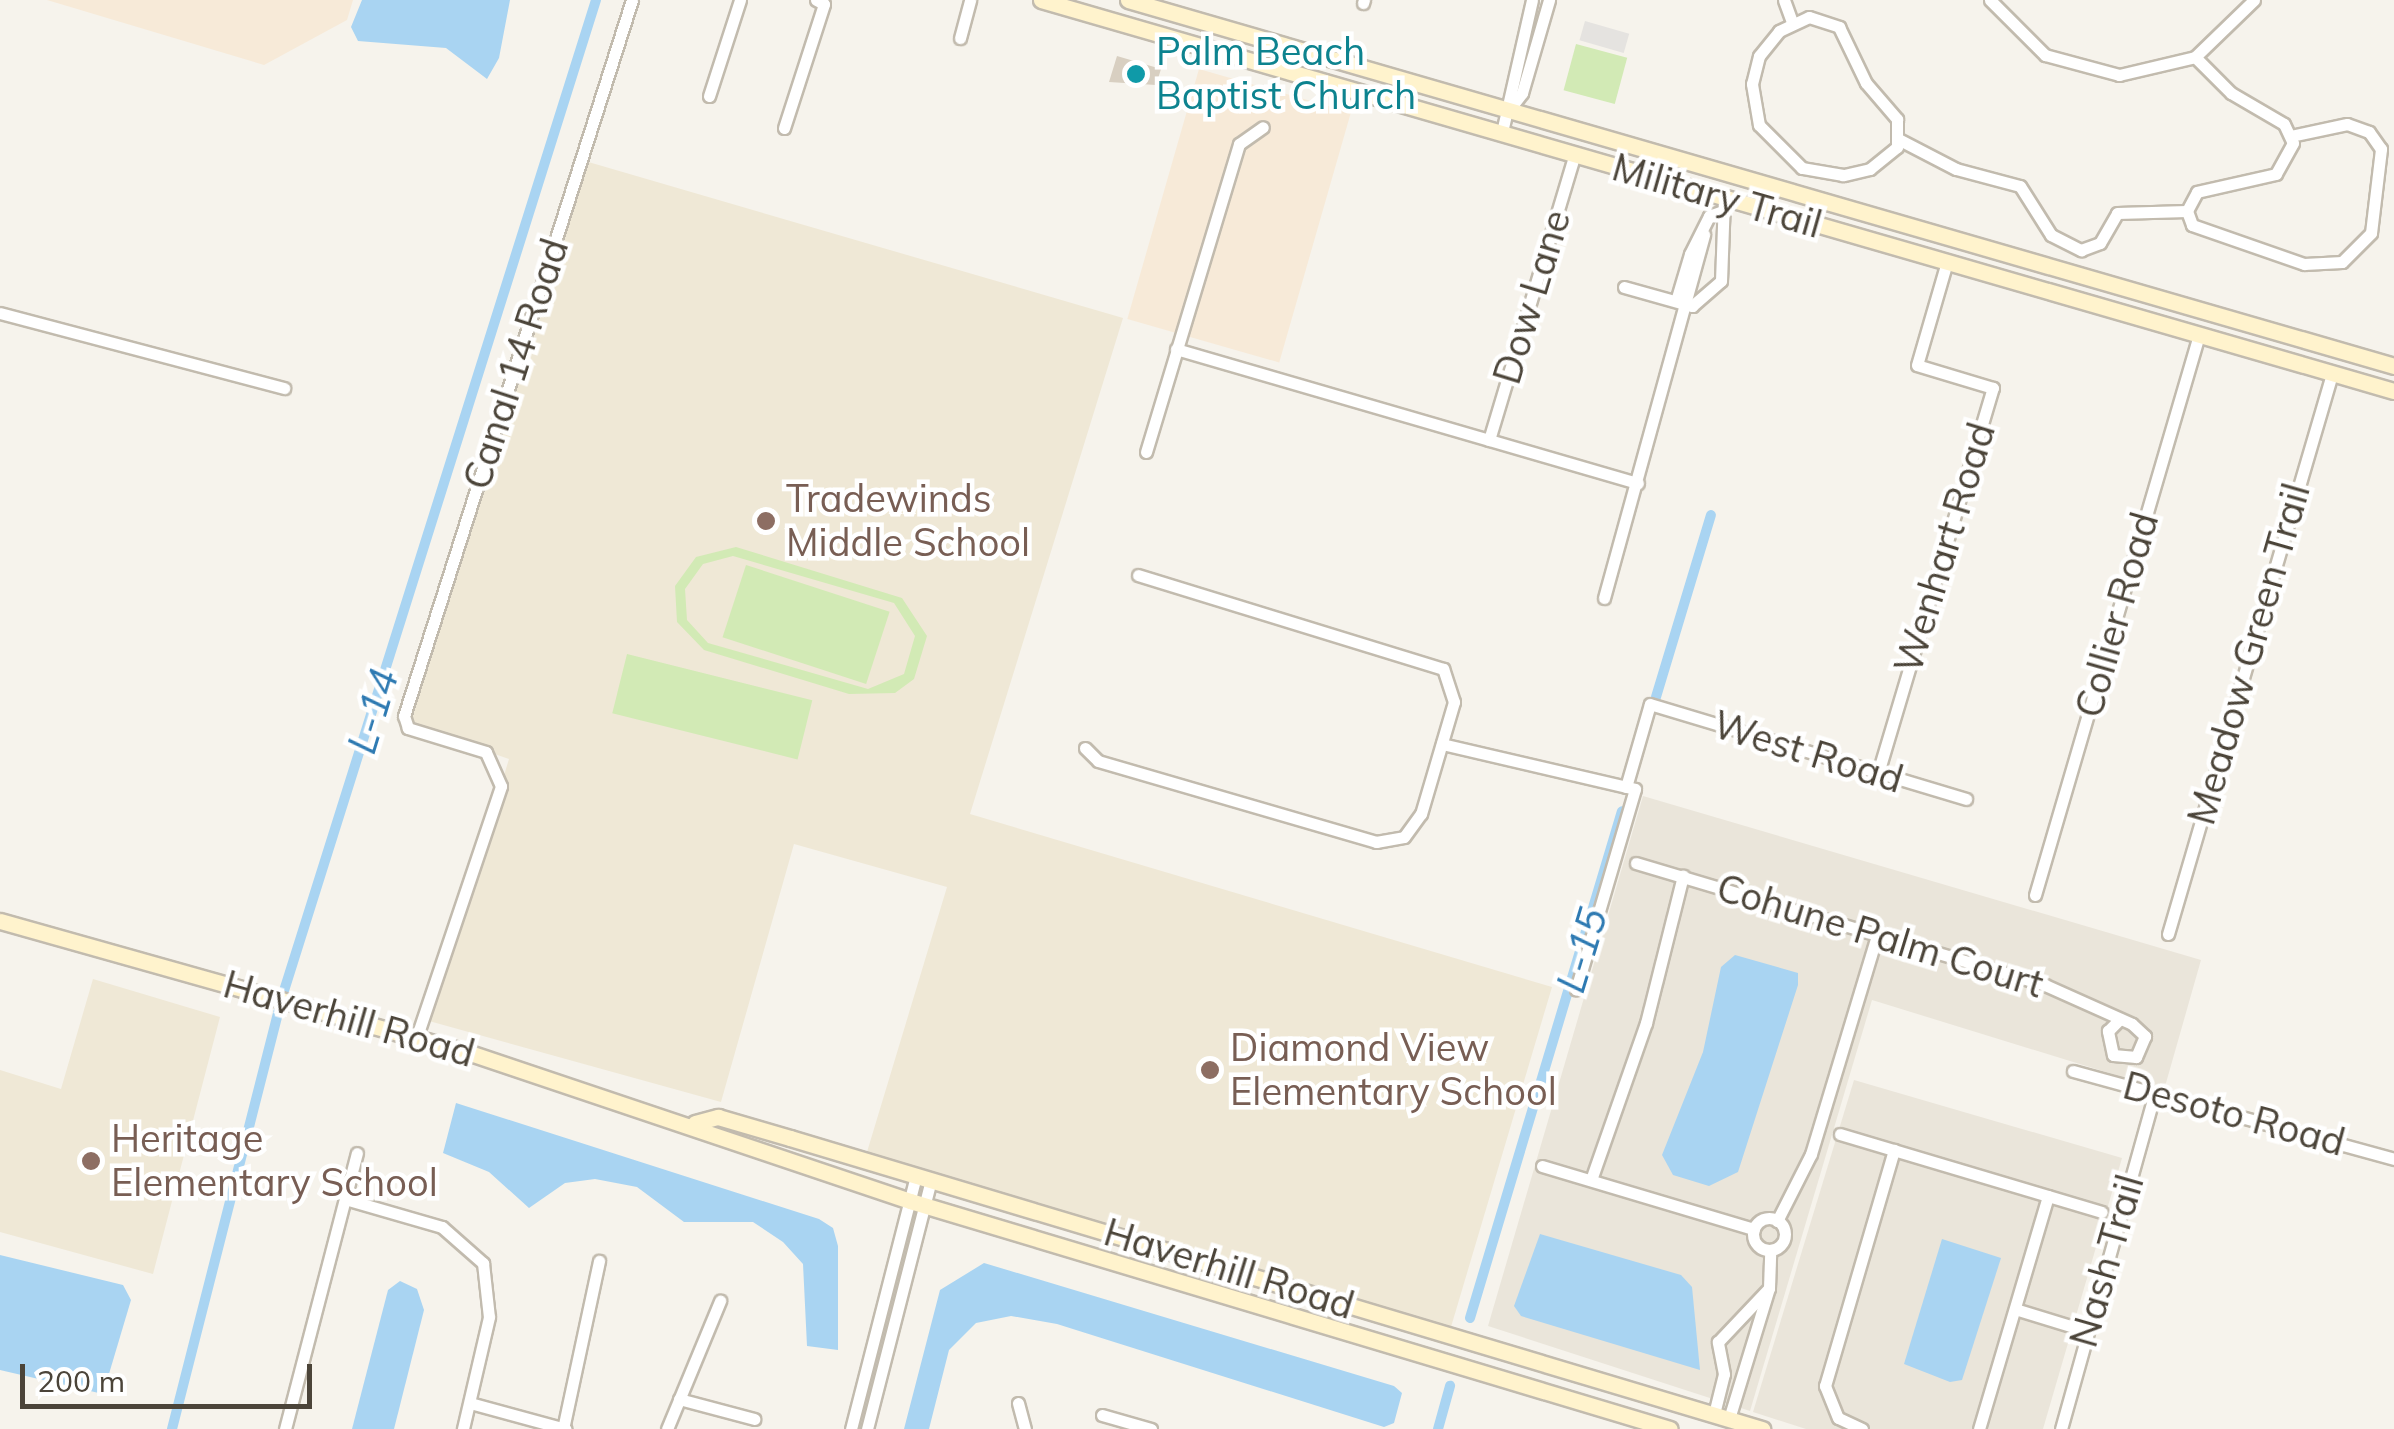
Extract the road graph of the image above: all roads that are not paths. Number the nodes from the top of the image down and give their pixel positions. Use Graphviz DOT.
graph roads {
  1 [pos="632,0"];
  2 [pos="740,0"];
  3 [pos="816,0"];
  4 [pos="970,0"];
  5 [pos="1041,0"];
  6 [pos="1128,0"];
  7 [pos="1532,0"];
  8 [pos="1549,0"];
  9 [pos="1784,0"];
  10 [pos="1990,0"];
  11 [pos="2254,0"];
  12 [pos="1792,22"];
  13 [pos="960,38"];
  14 [pos="2194,57"];
  15 [pos="709,96"];
  16 [pos="1508,111"];
  17 [pos="1263,127"];
  18 [pos="784,128"];
  19 [pos="1502,132"];
  20 [pos="2292,136"];
  21 [pos="1900,140"];
  22 [pos="1575,154"];
  23 [pos="1722,205"];
  24 [pos="2188,212"];
  25 [pos="1824,228"];
  26 [pos="1945,238"];
  27 [pos="1946,262"];
  28 [pos="1689,277"];
  29 [pos="2089,279"];
  30 [pos="1624,287"];
  31 [pos="1710,290"];
  32 [pos="1681,303"];
  33 [pos="0,313"];
  34 [pos="2199,336"];
  35 [pos="1176,349"];
  36 [pos="2394,366"];
  37 [pos="2332,374"];
  38 [pos="284,388"];
  39 [pos="2394,392"];
  40 [pos="1489,440"];
  41 [pos="1146,452"];
  42 [pos="1638,483"];
  43 [pos="1138,575"];
  44 [pos="1604,598"];
  45 [pos="1442,744"];
  46 [pos="1085,748"];
  47 [pos="1878,773"];
  48 [pos="1631,788"];
  49 [pos="1966,799"];
  50 [pos="1636,862"];
  51 [pos="1683,876"];
  52 [pos="2034,895"];
  53 [pos="0,921"];
  54 [pos="2168,934"];
  55 [pos="1878,936"];
  56 [pos="1576,990"];
  57 [pos="2120,1019"];
  58 [pos="416,1042"];
  59 [pos="2073,1071"];
  60 [pos="2155,1092"];
  61 [pos="695,1123"];
  62 [pos="1840,1134"];
  63 [pos="1894,1150"];
  64 [pos="356,1153"];
  65 [pos="2394,1159"];
  66 [pos="1542,1166"];
  67 [pos="924,1177"];
  68 [pos="1592,1180"];
  69 [pos="2048,1196"];
  70 [pos="345,1199"];
  71 [pos="917,1203"];
  72 [pos="2102,1212"];
  73 [pos="1777,1221"];
  74 [pos="1754,1229"];
  75 [pos="1770,1250"];
  76 [pos="599,1261"];
  77 [pos="1769,1288"];
  78 [pos="720,1301"];
  79 [pos="2015,1309"];
  80 [pos="2087,1330"];
  81 [pos="1463,1339"];
  82 [pos="1456,1365"];
  83 [pos="678,1399"];
  84 [pos="1018,1402"];
  85 [pos="470,1404"];
  86 [pos="1102,1415"];
  87 [pos="1721,1416"];
  88 [pos="754,1418"];
  89 [pos="285,1429"];
  90 [pos="463,1429"];
  91 [pos="564,1429"];
  92 [pos="668,1429"];
  93 [pos="851,1429"];
  94 [pos="867,1429"];
  95 [pos="1024,1429"];
  96 [pos="1149,1429"];
  97 [pos="1670,1429"];
  98 [pos="1762,1429"];
  99 [pos="1862,1429"];
  100 [pos="1979,1429"];
  101 [pos="2061,1429"];
  1 -- 58 [label="street, Canal 14 Road"];
  2 -- 15 [label="street"];
  3 -- 18 [label="street"];
  4 -- 13 [label="street"];
  5 -- 19 [label="main road, Military Trail"];
  6 -- 16 [label="main road, Military Trail"];
  7 -- 16 [label="street"];
  8 -- 16 [label="street"];
  9 -- 12 [label="street"];
  10 -- 14 [label="street"];
  11 -- 14 [label="street"];
  12 -- 21 [label="street"];
  12 -- 21 [label="street"];
  14 -- 20 [label="street"];
  16 -- 19 [label="street"];
  16 -- 26 [label="main road, Military Trail"];
  17 -- 35 [label="street"];
  19 -- 22 [label="main road, Military Trail"];
  20 -- 24 [label="street"];
  20 -- 24 [label="street"];
  21 -- 24 [label="street"];
  22 -- 23 [label="main road, Military Trail"];
  22 -- 40 [label="street, Dow Lane"];
  23 -- 25 [label="main road, Military Trail"];
  23 -- 28 [label="street"];
  23 -- 31 [label="street"];
  25 -- 26 [label="main road"];
  25 -- 27 [label="main road, Military Trail"];
  26 -- 29 [label="main road, Military Trail"];
  27 -- 29 [label="main road"];
  27 -- 34 [label="main road, Military Trail"];
  27 -- 47 [label="street, Wenhart Road"];
  28 -- 31 [label="street"];
  28 -- 32 [label="street"];
  29 -- 36 [label="main road, Military Trail"];
  30 -- 32 [label="street"];
  31 -- 32 [label="street"];
  32 -- 42 [label="street"];
  33 -- 38 [label="street"];
  34 -- 37 [label="main road, Military Trail"];
  34 -- 52 [label="street, Collier Road"];
  35 -- 40 [label="street"];
  35 -- 41 [label="street"];
  37 -- 39 [label="main road, Military Trail"];
  37 -- 54 [label="street, Meadow Green Trail"];
  40 -- 42 [label="street"];
  42 -- 44 [label="street"];
  43 -- 45 [label="street"];
  45 -- 46 [label="street"];
  45 -- 48 [label="street"];
  47 -- 48 [label="street, West Road"];
  47 -- 49 [label="street, West Road"];
  48 -- 56 [label="street"];
  50 -- 51 [label="street, Cohune Palm Court"];
  51 -- 55 [label="street, Cohune Palm Court"];
  51 -- 68 [label="street"];
  53 -- 58 [label="main road, Haverhill Road"];
  55 -- 57 [label="street, Cohune Palm Court"];
  55 -- 73 [label="street"];
  58 -- 61 [label="main road, Haverhill Road"];
  59 -- 60 [label="street, Desoto Road"];
  60 -- 65 [label="street, Desoto Road"];
  60 -- 80 [label="street, Nash Trail"];
  61 -- 67 [label="main road, Haverhill Road"];
  61 -- 71 [label="main road, Haverhill Road"];
  62 -- 63 [label="street"];
  63 -- 69 [label="street"];
  63 -- 99 [label="street"];
  64 -- 70 [label="street"];
  66 -- 68 [label="street"];
  67 -- 71 [label="street"];
  67 -- 81 [label="main road, Haverhill Road"];
  68 -- 74 [label="street"];
  69 -- 72 [label="street"];
  69 -- 79 [label="street"];
  70 -- 85 [label="street"];
  70 -- 89 [label="street"];
  71 -- 82 [label="main road, Haverhill Road"];
  71 -- 93 [label="street"];
  71 -- 94 [label="street"];
  73 -- 74 [label="street"];
  73 -- 75 [label="street"];
  74 -- 75 [label="street"];
  75 -- 77 [label="street"];
  76 -- 91 [label="street"];
  77 -- 87 [label="street"];
  77 -- 87 [label="street"];
  78 -- 83 [label="street"];
  79 -- 80 [label="street"];
  79 -- 100 [label="street"];
  80 -- 101 [label="street, Nash Trail"];
  81 -- 82 [label="main road"];
  81 -- 87 [label="main road, Haverhill Road"];
  82 -- 97 [label="main road, Haverhill Road"];
  83 -- 88 [label="street"];
  83 -- 92 [label="street"];
  84 -- 95 [label="street"];
  85 -- 90 [label="street"];
  85 -- 91 [label="street"];
  86 -- 96 [label="street"];
  87 -- 98 [label="main road, Haverhill Road"];
}
